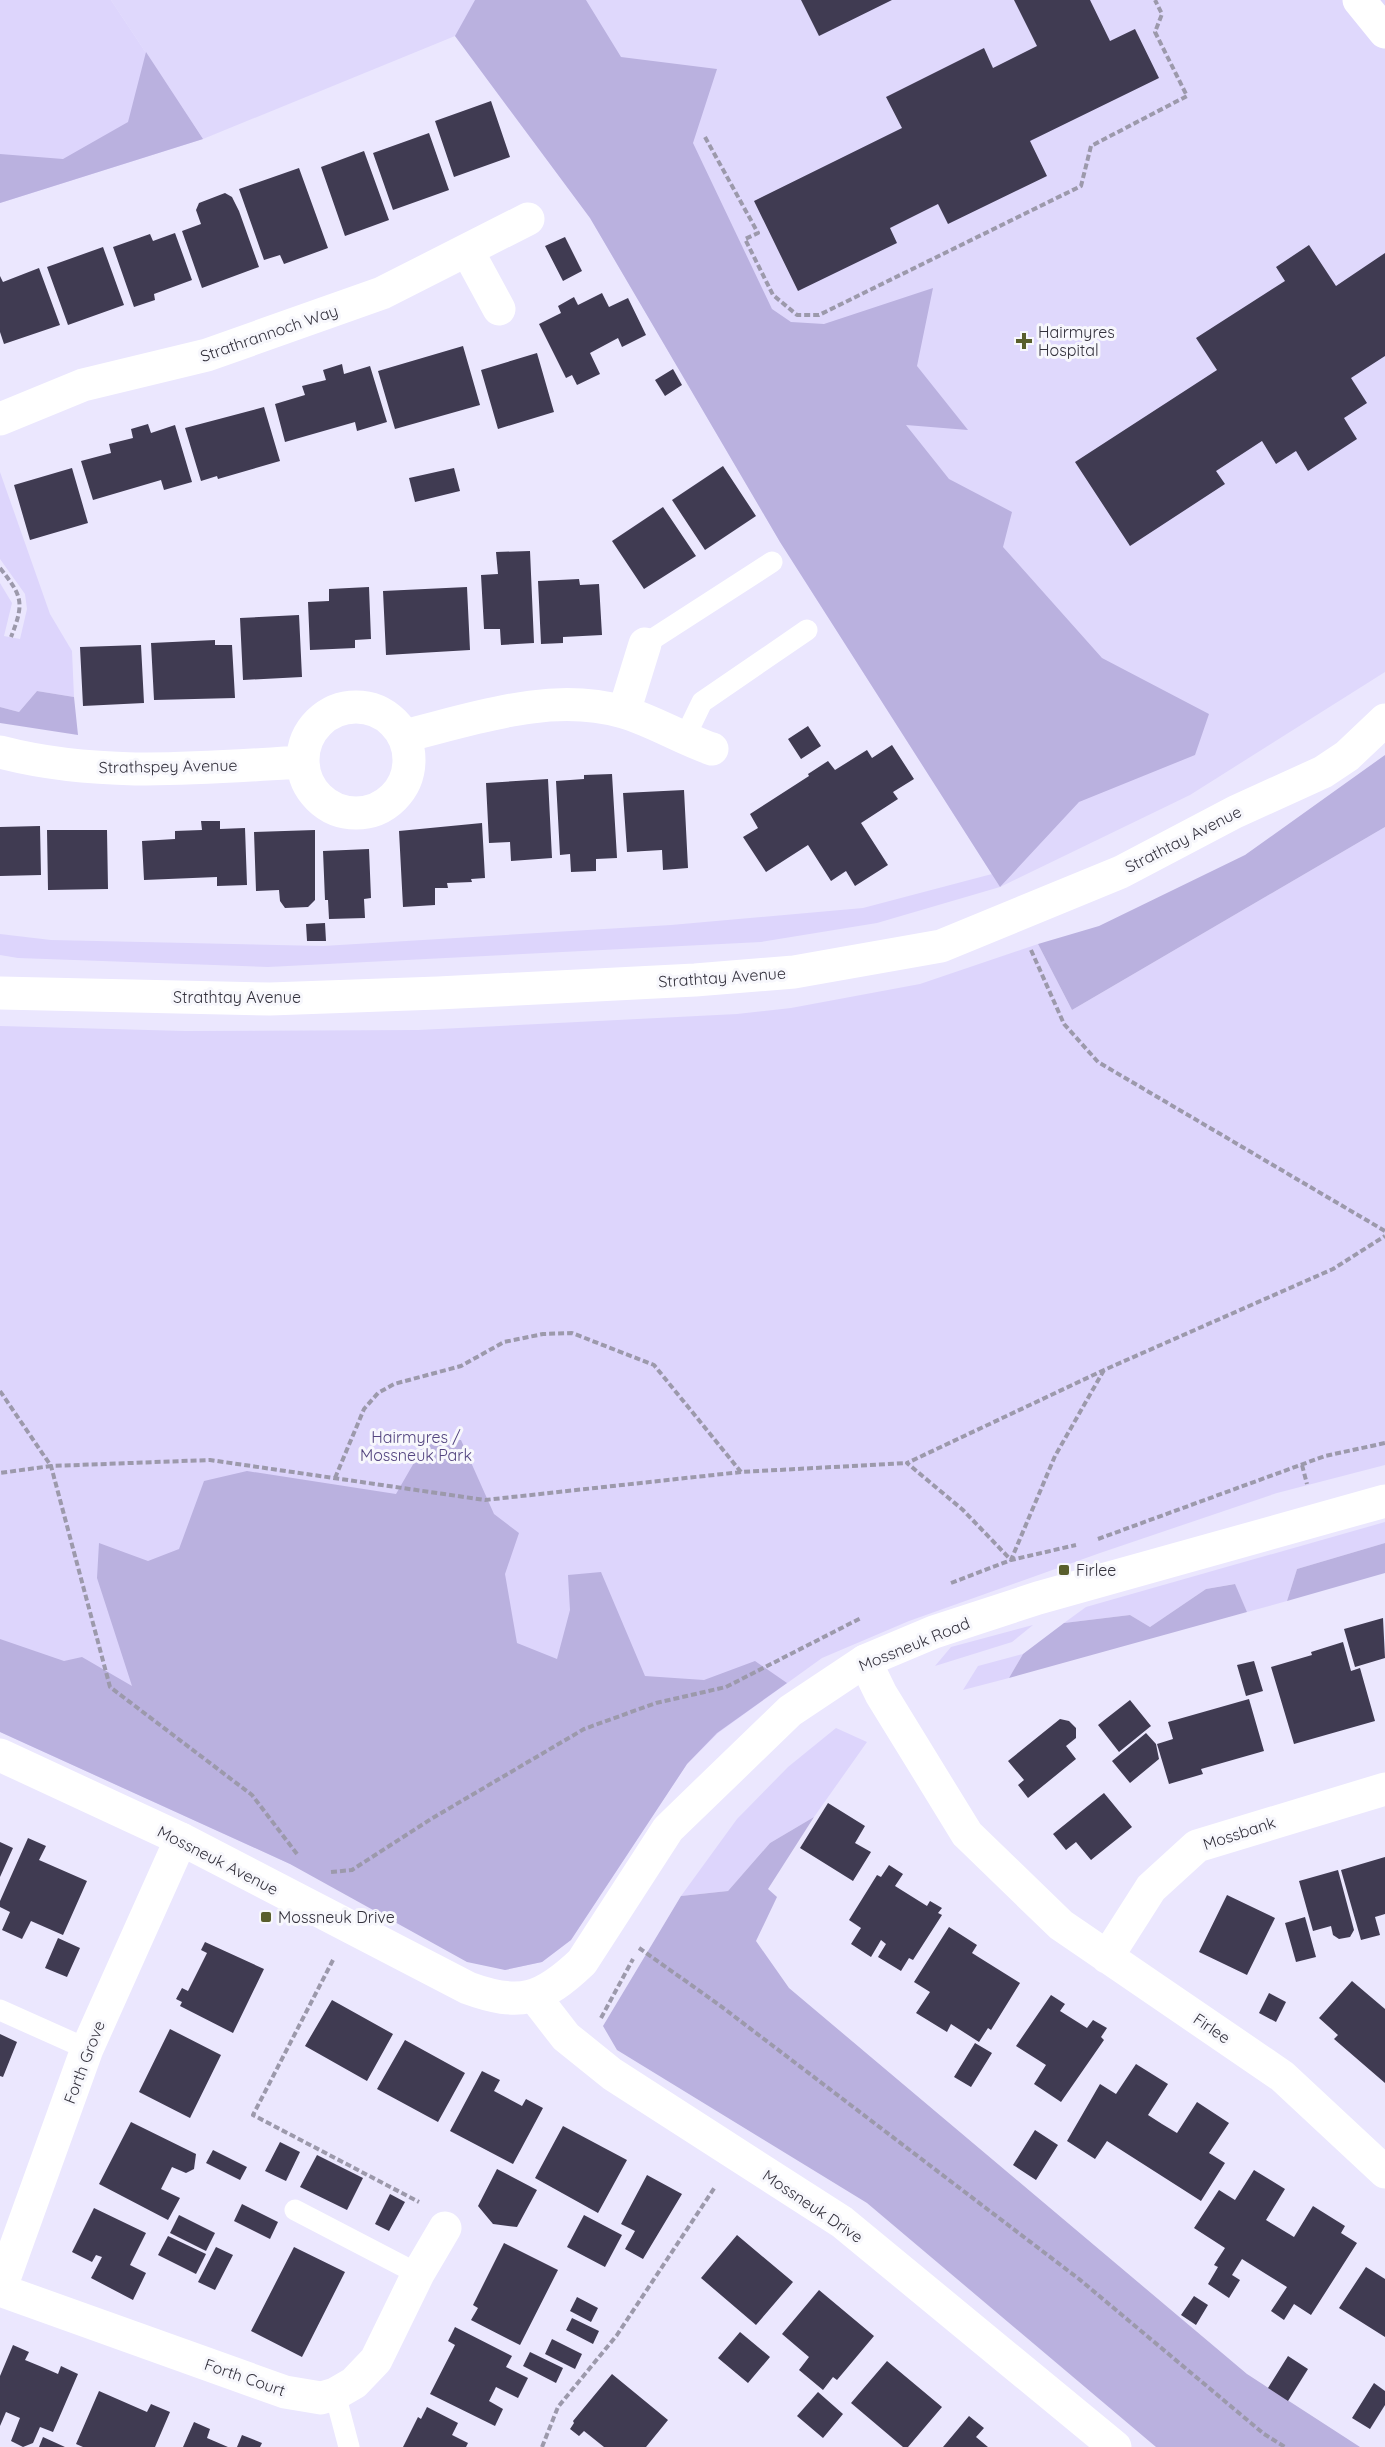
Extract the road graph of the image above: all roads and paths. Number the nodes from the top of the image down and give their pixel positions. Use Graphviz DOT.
graph roads {
  1 [pos="1155,0"];
  2 [pos="1359,0"];
  3 [pos="1385,32"];
  4 [pos="705,137"];
  5 [pos="528,219"];
  6 [pos="467,250"];
  7 [pos="499,309"];
  8 [pos="0,419"];
  9 [pos="772,562"];
  10 [pos="0,568"];
  11 [pos="807,630"];
  12 [pos="11,637"];
  13 [pos="645,644"];
  14 [pos="624,712"];
  15 [pos="1385,720"];
  16 [pos="404,736"];
  17 [pos="698,744"];
  18 [pos="0,752"];
  19 [pos="302,762"];
  20 [pos="1016,916"];
  21 [pos="0,993"];
  22 [pos="1385,1231"];
  23 [pos="1385,1236"];
  24 [pos="1104,1370"];
  25 [pos="0,1391"];
  26 [pos="1385,1443"];
  27 [pos="907,1462"];
  28 [pos="51,1466"];
  29 [pos="741,1472"];
  30 [pos="0,1473"];
  31 [pos="335,1478"];
  32 [pos="1385,1501"];
  33 [pos="1091,1541"];
  34 [pos="1079,1544"];
  35 [pos="1011,1560"];
  36 [pos="944,1586"];
  37 [pos="866,1616"];
  38 [pos="865,1661"];
  39 [pos="0,1755"];
  40 [pos="1385,1789"];
  41 [pos="181,1839"];
  42 [pos="298,1856"];
  43 [pos="322,1873"];
  44 [pos="349,1928"];
  45 [pos="645,1938"];
  46 [pos="639,1948"];
  47 [pos="1107,1957"];
  48 [pos="535,1997"];
  49 [pos="0,2010"];
  50 [pos="87,2049"];
  51 [pos="583,2050"];
  52 [pos="736,2156"];
  53 [pos="1385,2172"];
  54 [pos="295,2210"];
  55 [pos="445,2228"];
  56 [pos="418,2274"];
  57 [pos="0,2290"];
  58 [pos="334,2394"];
  59 [pos="349,2447"];
  60 [pos="542,2447"];
  61 [pos="1115,2447"];
  62 [pos="1285,2447"];
  1 -- 4 [label="path"];
  2 -- 3 [label="street"];
  5 -- 6 [label="street, Strathrannoch Way"];
  6 -- 7 [label="street"];
  6 -- 8 [label="street, Strathrannoch Way"];
  9 -- 13 [label="lane"];
  10 -- 12 [label="path"];
  11 -- 17 [label="lane"];
  13 -- 14 [label="street"];
  14 -- 16 [label="street"];
  14 -- 17 [label="street"];
  15 -- 20 [label="street, Strathtay Avenue"];
  16 -- 19 [label="street"];
  16 -- 19 [label="street"];
  18 -- 19 [label="street, Strathspey Avenue"];
  20 -- 21 [label="street, Strathtay Avenue"];
  20 -- 22 [label="path"];
  23 -- 24 [label="path"];
  24 -- 27 [label="path"];
  24 -- 35 [label="path"];
  25 -- 28 [label="path"];
  26 -- 33 [label="path"];
  27 -- 29 [label="path"];
  27 -- 35 [label="path"];
  28 -- 30 [label="path"];
  28 -- 31 [label="path"];
  28 -- 42 [label="path"];
  29 -- 31 [label="path"];
  29 -- 31 [label="path"];
  32 -- 38 [label="street, Mossneuk Road"];
  34 -- 35 [label="path"];
  35 -- 36 [label="path"];
  37 -- 43 [label="path"];
  38 -- 47 [label="street, Firlee"];
  38 -- 48 [label="street, Mossneuk Road"];
  39 -- 41 [label="street, Mossneuk Avenue"];
  40 -- 47 [label="street, Mossbank"];
  41 -- 44 [label="street, Mossneuk Avenue"];
  41 -- 50 [label="street, Forth Grove"];
  44 -- 48 [label="street, Mossneuk Avenue"];
  44 -- 55 [label="path"];
  45 -- 46 [label="path"];
  46 -- 51 [label="path"];
  46 -- 62 [label="path"];
  47 -- 53 [label="street, Firlee"];
  48 -- 51 [label="street, Mossneuk Drive"];
  49 -- 50 [label="lane"];
  50 -- 57 [label="street, Forth Grove"];
  51 -- 52 [label="street, Mossneuk Drive"];
  52 -- 60 [label="path"];
  52 -- 61 [label="street, Mossneuk Drive"];
  54 -- 56 [label="lane"];
  55 -- 56 [label="street"];
  56 -- 58 [label="street"];
  57 -- 58 [label="street, Forth Court"];
  58 -- 59 [label="lane"];
}
